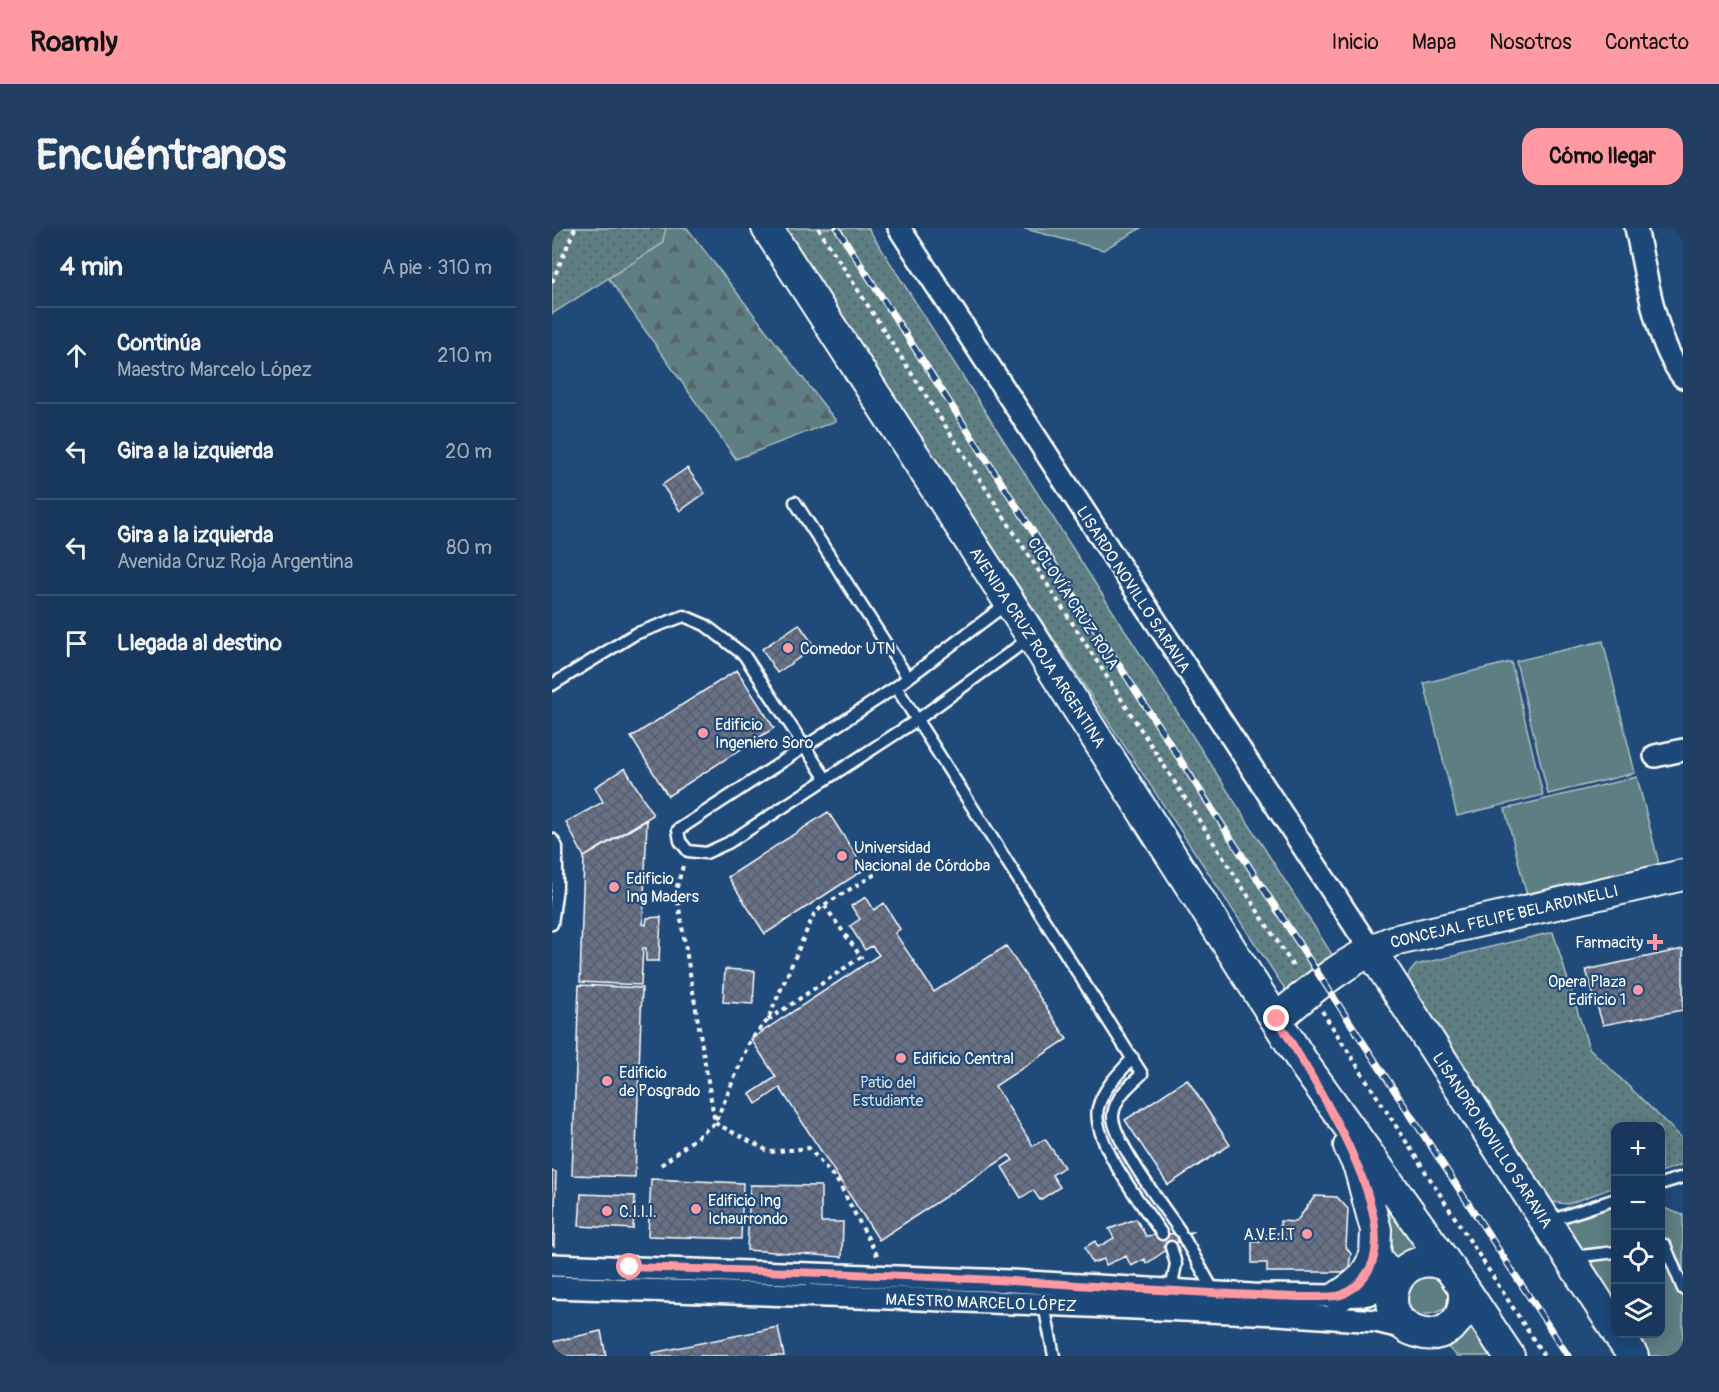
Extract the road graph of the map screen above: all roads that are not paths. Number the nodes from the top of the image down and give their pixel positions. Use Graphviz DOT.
graph roads {
  1 [pos="767,228"];
  2 [pos="899,228"];
  3 [pos="1636,228"];
  4 [pos="1683,377"];
  5 [pos="795,502"];
  6 [pos="1009,602"];
  7 [pos="1032,637"];
  8 [pos="908,678"];
  9 [pos="552,686"];
  10 [pos="897,687"];
  11 [pos="917,720"];
  12 [pos="806,747"];
  13 [pos="1683,750"];
  14 [pos="1655,756"];
  15 [pos="826,779"];
  16 [pos="552,838"];
  17 [pos="1683,875"];
  18 [pos="552,924"];
  19 [pos="1370,950"];
  20 [pos="1277,1019"];
  21 [pos="1133,1058"];
  22 [pos="1306,1067"];
  23 [pos="1683,1177"];
  24 [pos="1665,1182"];
  25 [pos="1611,1201"];
  26 [pos="1546,1222"];
  27 [pos="1162,1234"];
  28 [pos="1665,1245"];
  29 [pos="1171,1246"];
  30 [pos="1611,1253"];
  31 [pos="1375,1256"];
  32 [pos="1569,1258"];
  33 [pos="552,1265"];
  34 [pos="1456,1278"];
  35 [pos="1394,1285"];
  36 [pos="552,1287"];
  37 [pos="1683,1289"];
  38 [pos="1171,1290"];
  39 [pos="1215,1293"];
  40 [pos="1339,1296"];
  41 [pos="1044,1305"];
  42 [pos="1611,1323"];
  43 [pos="1411,1330"];
  44 [pos="1621,1338"];
  45 [pos="1054,1356"];
  46 [pos="1440,1356"];
  47 [pos="1509,1356"];
  48 [pos="1633,1356"];
  1 -- 6 [label="main road, AVENIDA CRUZ ROJA ARGENTINA"];
  2 -- 19 [label="street, LISARDO NOVILLO SARAVIA"];
  3 -- 4 [label="street"];
  5 -- 8 [label="lane"];
  6 -- 7 [label="main road, AVENIDA CRUZ ROJA ARGENTINA"];
  6 -- 8 [label="lane"];
  7 -- 11 [label="lane"];
  7 -- 20 [label="main road, AVENIDA CRUZ ROJA ARGENTINA"];
  8 -- 10 [label="lane"];
  9 -- 12 [label="lane"];
  10 -- 11 [label="lane"];
  10 -- 12 [label="lane"];
  11 -- 15 [label="lane"];
  11 -- 21 [label="lane"];
  12 -- 15 [label="lane"];
  12 -- 15 [label="lane"];
  13 -- 14 [label="street"];
  16 -- 18 [label="lane"];
  17 -- 19 [label="main road, CONCEJAL FELIPE BELARDINELLI"];
  19 -- 20 [label="main road, CONCEJAL FELIPE BELARDINELLI"];
  19 -- 26 [label="main road, LISANDRO NOVILLO SARAVIA"];
  20 -- 22 [label="main road, AVENIDA CRUZ ROJA ARGENTINA"];
  21 -- 27 [label="lane"];
  21 -- 39 [label="lane"];
  22 -- 31 [label="main road, AVENIDA CRUZ ROJA ARGENTINA"];
  22 -- 34 [label="main road, AVENIDA CRUZ ROJA ARGENTINA"];
  23 -- 24 [label="lane"];
  25 -- 26 [label="lane"];
  26 -- 32 [label="main road, LISANDRO NOVILLO SARAVIA"];
  28 -- 37 [label="lane"];
  29 -- 38 [label="lane"];
  30 -- 32 [label="lane"];
  31 -- 35 [label="main road"];
  31 -- 40 [label="main road"];
  32 -- 42 [label="main road, LISANDRO NOVILLO SARAVIA"];
  33 -- 38 [label="street, MAESTRO MARCELO LÓPEZ"];
  34 -- 35 [label="main road"];
  34 -- 43 [label="main road"];
  34 -- 47 [label="main road, AVENIDA CRUZ ROJA ARGENTINA"];
  35 -- 40 [label="street, MAESTRO MARCELO LÓPEZ"];
  35 -- 43 [label="main road"];
  36 -- 41 [label="street, MAESTRO MARCELO LÓPEZ"];
  38 -- 39 [label="street, MAESTRO MARCELO LÓPEZ"];
  39 -- 40 [label="street, MAESTRO MARCELO LÓPEZ"];
  41 -- 43 [label="street, MAESTRO MARCELO LÓPEZ"];
  41 -- 45 [label="lane"];
  43 -- 46 [label="main road"];
  44 -- 48 [label="main road, LISANDRO NOVILLO SARAVIA"];
}
